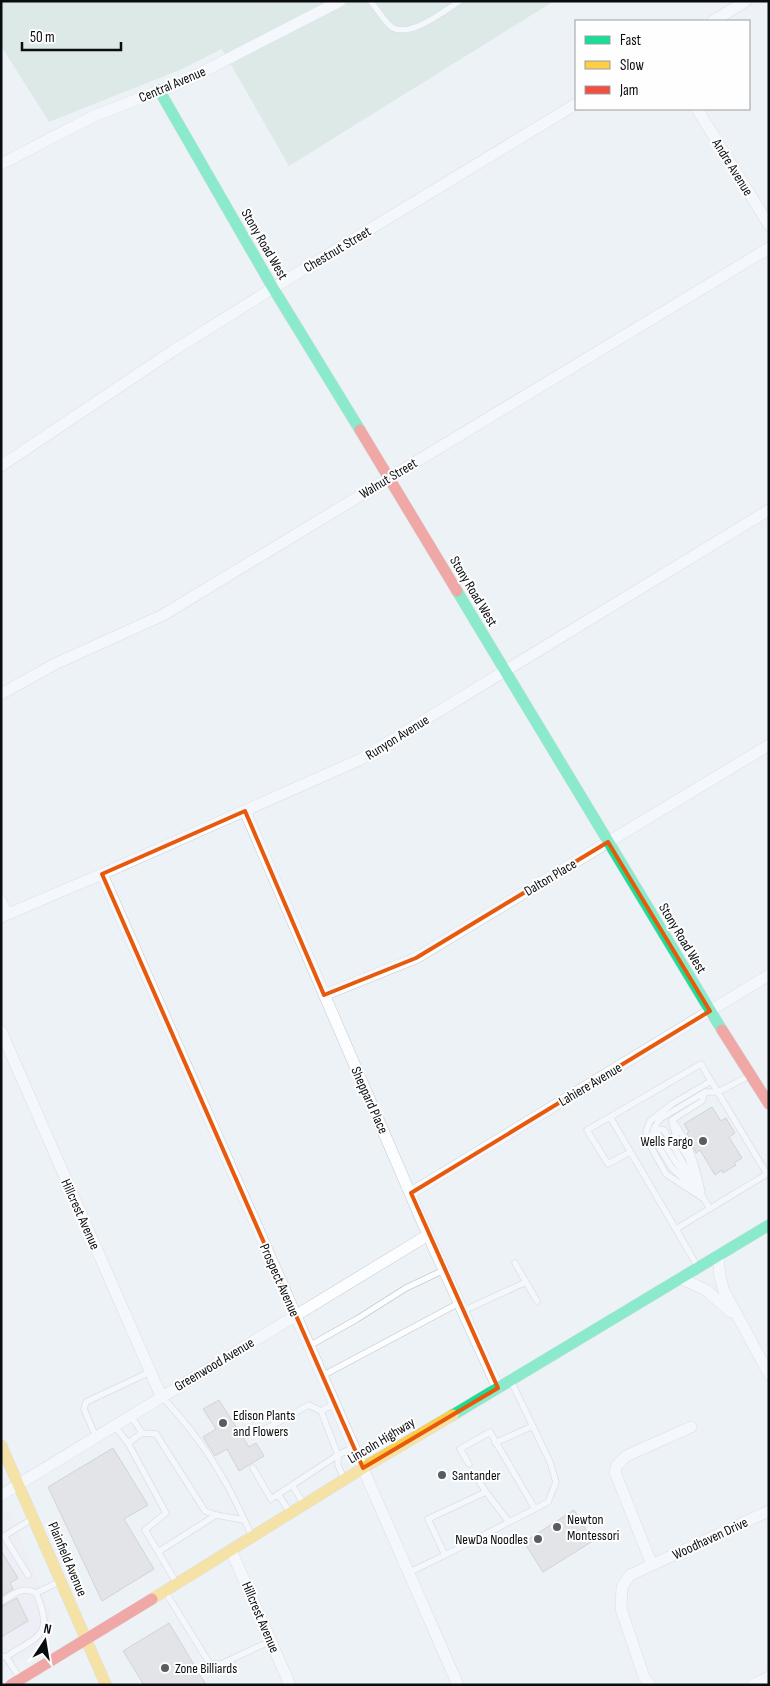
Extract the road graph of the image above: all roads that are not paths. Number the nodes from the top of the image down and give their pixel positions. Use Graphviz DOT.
graph roads {
  1 [pos="340,1"];
  2 [pos="370,1"];
  3 [pos="460,1"];
  4 [pos="746,1"];
  5 [pos="715,20"];
  6 [pos="159,90"];
  7 [pos="575,105"];
  8 [pos="698,110"];
  9 [pos="1,164"];
  10 [pos="769,225"];
  11 [pos="769,248"];
  12 [pos="273,288"];
  13 [pos="1,466"];
  14 [pos="389,477"];
  15 [pos="769,510"];
  16 [pos="504,671"];
  17 [pos="1,694"];
  18 [pos="769,745"];
  19 [pos="245,812"];
  20 [pos="608,842"];
  21 [pos="102,874"];
  22 [pos="1,901"];
  23 [pos="4,916"];
  24 [pos="769,975"];
  25 [pos="324,995"];
  26 [pos="710,1012"];
  27 [pos="1,1031"];
  28 [pos="750,1075"];
  29 [pos="711,1081"];
  30 [pos="704,1092"];
  31 [pos="718,1092"];
  32 [pos="769,1104"];
  33 [pos="610,1117"];
  34 [pos="630,1152"];
  35 [pos="411,1193"];
  36 [pos="704,1199"];
  37 [pos="710,1208"];
  38 [pos="769,1225"];
  39 [pos="676,1229"];
  40 [pos="428,1235"];
  41 [pos="718,1256"];
  42 [pos="515,1263"];
  43 [pos="698,1268"];
  44 [pos="444,1270"];
  45 [pos="680,1278"];
  46 [pos="526,1282"];
  47 [pos="537,1301"];
  48 [pos="461,1307"];
  49 [pos="295,1315"];
  50 [pos="737,1318"];
  51 [pos="309,1346"];
  52 [pos="150,1372"];
  53 [pos="769,1374"];
  54 [pos="322,1376"];
  55 [pos="511,1381"];
  56 [pos="498,1388"];
  57 [pos="161,1396"];
  58 [pos="334,1404"];
  59 [pos="321,1412"];
  60 [pos="130,1415"];
  61 [pos="114,1425"];
  62 [pos="533,1426"];
  63 [pos="691,1428"];
  64 [pos="262,1431"];
  65 [pos="142,1433"];
  66 [pos="96,1436"];
  67 [pos="495,1442"];
  68 [pos="128,1443"];
  69 [pos="1,1445"];
  70 [pos="354,1447"];
  71 [pos="338,1455"];
  72 [pos="469,1464"];
  73 [pos="253,1468"];
  74 [pos="363,1468"];
  75 [pos="476,1475"];
  76 [pos="344,1480"];
  77 [pos="19,1484"];
  78 [pos="292,1485"];
  79 [pos="486,1492"];
  80 [pos="1,1494"];
  81 [pos="278,1494"];
  82 [pos="304,1505"];
  83 [pos="535,1509"];
  84 [pos="769,1512"];
  85 [pos="290,1514"];
  86 [pos="216,1515"];
  87 [pos="34,1518"];
  88 [pos="244,1520"];
  89 [pos="509,1522"];
  90 [pos="3,1537"];
  91 [pos="252,1537"];
  92 [pos="232,1550"];
  93 [pos="158,1552"];
  94 [pos="446,1555"];
  95 [pos="652,1565"];
  96 [pos="408,1573"];
  97 [pos="28,1575"];
  98 [pos="61,1581"];
  99 [pos="177,1584"];
  100 [pos="165,1591"];
  101 [pos="36,1593"];
  102 [pos="1,1602"];
  103 [pos="86,1640"];
  104 [pos="271,1641"];
  105 [pos="4,1656"];
  106 [pos="769,1678"];
  107 [pos="16,1682"];
  108 [pos="106,1685"];
  109 [pos="290,1685"];
  110 [pos="458,1685"];
  111 [pos="650,1685"];
  112 [pos="753,1685"];
  1 -- 6 [label="street, Central Avenue"];
  2 -- 3 [label="lane"];
  4 -- 5 [label="street"];
  6 -- 9 [label="street, Central Avenue"];
  6 -- 12 [label="street, Stony Road West"];
  7 -- 12 [label="street, Chestnut Street"];
  8 -- 10 [label="street, Andre Avenue"];
  11 -- 14 [label="street, Walnut Street"];
  12 -- 13 [label="street, Chestnut Street"];
  12 -- 14 [label="street, Stony Road West"];
  14 -- 16 [label="street, Stony Road West"];
  14 -- 17 [label="street, Walnut Street"];
  15 -- 16 [label="street, Runyon Avenue"];
  16 -- 19 [label="street, Runyon Avenue"];
  16 -- 20 [label="street, Stony Road West"];
  18 -- 20 [label="street, Dalton Place"];
  19 -- 21 [label="street, Runyon Avenue"];
  19 -- 25 [label="street, Sheppard Place"];
  20 -- 25 [label="street, Dalton Place"];
  20 -- 26 [label="street, Stony Road West"];
  21 -- 23 [label="street, Runyon Avenue"];
  21 -- 49 [label="street, Prospect Avenue"];
  22 -- 23 [label="street"];
  24 -- 26 [label="street, Lahiere Avenue"];
  25 -- 35 [label="street, Sheppard Place"];
  26 -- 28 [label="street, Stony Road West"];
  26 -- 35 [label="street, Lahiere Avenue"];
  27 -- 52 [label="street, Hillcrest Avenue"];
  28 -- 31 [label="lane"];
  28 -- 32 [label="street, Stony Road West"];
  29 -- 31 [label="lane"];
  29 -- 33 [label="lane"];
  29 -- 36 [label="lane"];
  30 -- 31 [label="lane"];
  30 -- 36 [label="lane"];
  30 -- 36 [label="lane"];
  31 -- 37 [label="lane"];
  33 -- 34 [label="lane"];
  33 -- 34 [label="lane"];
  34 -- 39 [label="lane"];
  35 -- 40 [label="street, Sheppard Place"];
  36 -- 37 [label="lane"];
  37 -- 39 [label="lane"];
  38 -- 41 [label="street, Lincoln Highway"];
  39 -- 43 [label="lane"];
  40 -- 44 [label="street, Sheppard Place"];
  40 -- 49 [label="street, Greenwood Avenue"];
  41 -- 43 [label="street, Lincoln Highway"];
  41 -- 50 [label="street"];
  42 -- 46 [label="lane"];
  43 -- 45 [label="street, Lincoln Highway"];
  44 -- 48 [label="street, Sheppard Place"];
  44 -- 51 [label="lane"];
  45 -- 50 [label="street"];
  45 -- 55 [label="street, Lincoln Highway"];
  46 -- 47 [label="lane"];
  46 -- 48 [label="lane"];
  48 -- 54 [label="lane"];
  48 -- 56 [label="street, Sheppard Place"];
  49 -- 51 [label="street, Prospect Avenue"];
  49 -- 57 [label="street, Greenwood Avenue"];
  50 -- 53 [label="street"];
  51 -- 54 [label="street, Prospect Avenue"];
  52 -- 57 [label="street, Hillcrest Avenue"];
  52 -- 66 [label="lane"];
  54 -- 58 [label="street, Prospect Avenue"];
  55 -- 56 [label="street, Lincoln Highway"];
  55 -- 62 [label="lane"];
  56 -- 74 [label="street, Lincoln Highway"];
  57 -- 60 [label="street, Greenwood Avenue"];
  57 -- 88 [label="lane"];
  58 -- 59 [label="lane"];
  58 -- 70 [label="street, Prospect Avenue"];
  59 -- 64 [label="lane"];
  59 -- 71 [label="lane"];
  60 -- 61 [label="street, Greenwood Avenue"];
  60 -- 65 [label="lane"];
  61 -- 66 [label="street, Greenwood Avenue"];
  61 -- 68 [label="lane"];
  62 -- 67 [label="lane"];
  62 -- 83 [label="lane"];
  63 -- 95 [label="street"];
  65 -- 68 [label="lane"];
  65 -- 86 [label="lane"];
  66 -- 77 [label="street, Greenwood Avenue"];
  67 -- 72 [label="lane"];
  67 -- 83 [label="lane"];
  68 -- 93 [label="lane"];
  69 -- 77 [label="street, Plainfield Avenue"];
  70 -- 71 [label="lane"];
  70 -- 74 [label="street, Prospect Avenue"];
  71 -- 76 [label="lane"];
  71 -- 78 [label="lane"];
  73 -- 81 [label="lane"];
  74 -- 76 [label="street, Lincoln Highway"];
  74 -- 96 [label="street, Prospect Avenue"];
  75 -- 79 [label="lane"];
  76 -- 82 [label="street, Lincoln Highway"];
  77 -- 80 [label="street, Greenwood Avenue"];
  77 -- 87 [label="street, Plainfield Avenue"];
  78 -- 81 [label="lane"];
  78 -- 82 [label="lane"];
  79 -- 89 [label="lane"];
  79 -- 94 [label="lane"];
  81 -- 85 [label="lane"];
  82 -- 85 [label="street, Lincoln Highway"];
  83 -- 89 [label="lane"];
  84 -- 95 [label="street, Woodhaven Drive"];
  85 -- 91 [label="street, Lincoln Highway"];
  86 -- 88 [label="lane"];
  86 -- 93 [label="lane"];
  87 -- 90 [label="lane"];
  87 -- 98 [label="street, Plainfield Avenue"];
  88 -- 91 [label="lane"];
  89 -- 94 [label="lane"];
  90 -- 97 [label="lane"];
  91 -- 92 [label="street, Lincoln Highway"];
  92 -- 99 [label="street, Lincoln Highway"];
  92 -- 104 [label="street, Hillcrest Avenue"];
  93 -- 99 [label="lane"];
  94 -- 96 [label="lane"];
  95 -- 111 [label="street, Woodhaven Drive"];
  96 -- 110 [label="street, Prospect Avenue"];
  98 -- 101 [label="lane"];
  98 -- 103 [label="street, Plainfield Avenue"];
  99 -- 100 [label="street, Lincoln Highway"];
  100 -- 103 [label="street, Lincoln Highway"];
  100 -- 104 [label="lane"];
  101 -- 102 [label="lane"];
  101 -- 105 [label="lane"];
  103 -- 107 [label="street, Lincoln Highway"];
  103 -- 108 [label="street, Plainfield Avenue"];
  104 -- 109 [label="street, Hillcrest Avenue"];
  105 -- 107 [label="lane"];
  106 -- 112 [label="street"];
}
